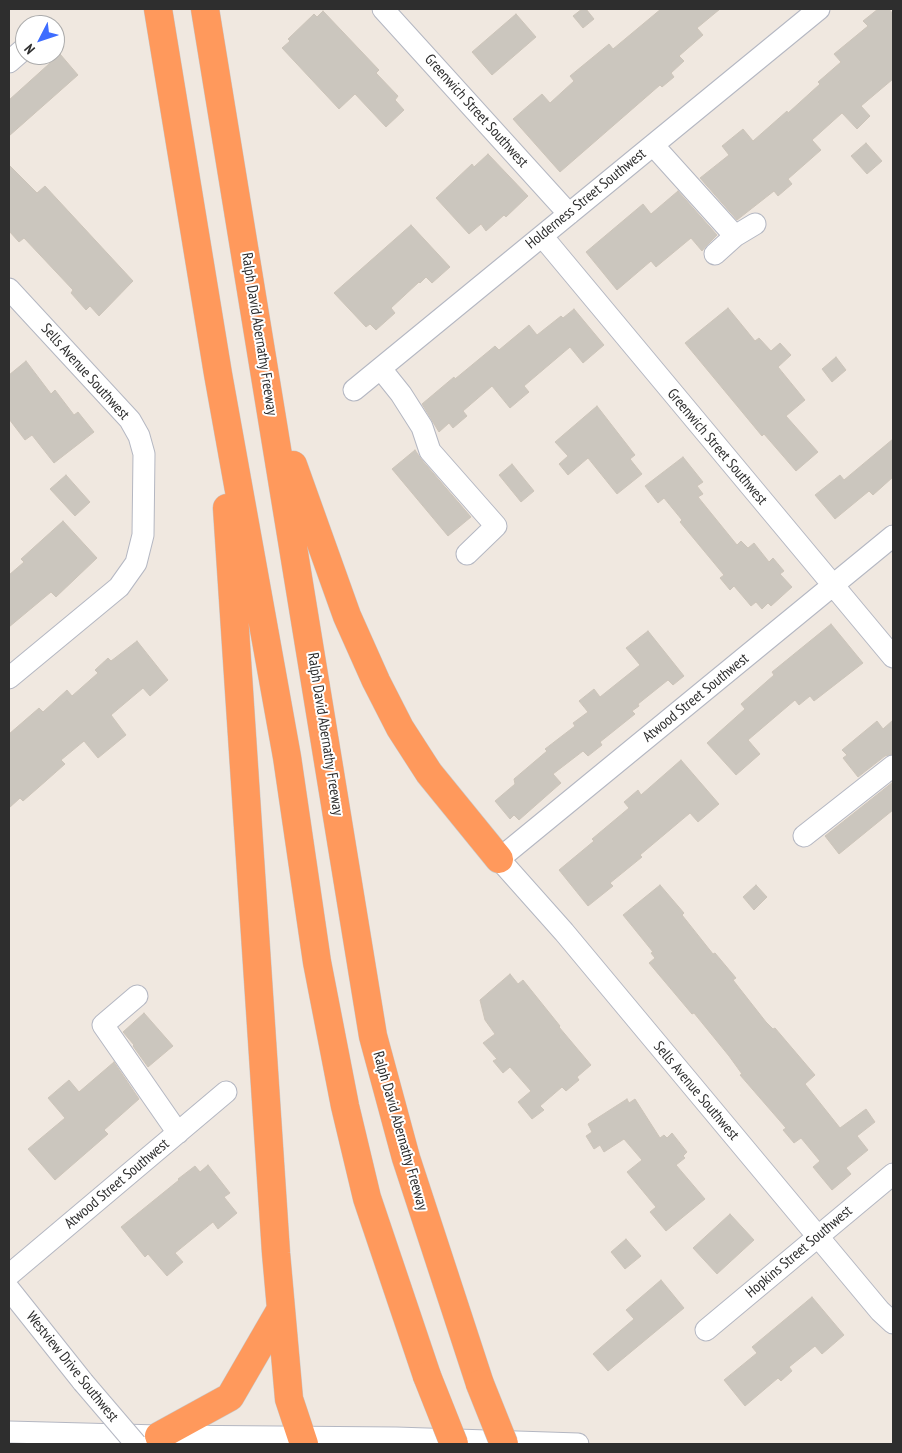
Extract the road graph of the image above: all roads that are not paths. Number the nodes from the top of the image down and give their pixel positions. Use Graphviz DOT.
graph roads {
  1 [pos="158,9"];
  2 [pos="205,9"];
  3 [pos="383,9"];
  4 [pos="819,9"];
  5 [pos="653,145"];
  6 [pos="569,214"];
  7 [pos="755,224"];
  8 [pos="542,236"];
  9 [pos="735,236"];
  10 [pos="715,254"];
  11 [pos="9,289"];
  12 [pos="381,369"];
  13 [pos="218,374"];
  14 [pos="354,390"];
  15 [pos="269,398"];
  16 [pos="893,536"];
  17 [pos="467,554"];
  18 [pos="833,585"];
  19 [pos="893,657"];
  20 [pos="9,678"];
  21 [pos="893,766"];
  22 [pos="804,836"];
  23 [pos="499,859"];
  24 [pos="137,996"];
  25 [pos="226,1092"];
  26 [pos="178,1133"];
  27 [pos="893,1174"];
  28 [pos="818,1237"];
  29 [pos="9,1275"];
  30 [pos="9,1289"];
  31 [pos="281,1309"];
  32 [pos="887,1317"];
  33 [pos="706,1330"];
  34 [pos="893,1336"];
  35 [pos="9,1432"];
  36 [pos="147,1440"];
  37 [pos="302,1441"];
  38 [pos="454,1444"];
  39 [pos="504,1444"];
  40 [pos="578,1444"];
  1 -- 13 [label="highway"];
  2 -- 15 [label="highway, Ralph David Abernathy Freeway"];
  3 -- 6 [label="street, Greenwich Street Southwest"];
  4 -- 5 [label="street, Holderness Street Southwest"];
  5 -- 6 [label="street, Holderness Street Southwest"];
  5 -- 9 [label="street"];
  6 -- 8 [label="street, Holderness Street Southwest"];
  7 -- 9 [label="street"];
  8 -- 12 [label="street, Holderness Street Southwest"];
  8 -- 18 [label="street, Greenwich Street Southwest"];
  9 -- 10 [label="street"];
  11 -- 20 [label="street, Sells Avenue Southwest"];
  12 -- 14 [label="street, Holderness Street Southwest"];
  12 -- 17 [label="street"];
  13 -- 31 [label="highway"];
  13 -- 38 [label="highway, bridge"];
  15 -- 23 [label="highway"];
  15 -- 39 [label="highway, Ralph David Abernathy Freeway, bridge"];
  16 -- 18 [label="street, Atwood Street Southwest"];
  18 -- 19 [label="street, Greenwich Street Southwest"];
  18 -- 23 [label="street, Atwood Street Southwest"];
  21 -- 22 [label="street"];
  23 -- 28 [label="street, Sells Avenue Southwest"];
  24 -- 26 [label="street"];
  25 -- 26 [label="street, Atwood Street Southwest"];
  26 -- 29 [label="street, Atwood Street Southwest"];
  27 -- 28 [label="street, Hopkins Street Southwest"];
  28 -- 32 [label="street, Sells Avenue Southwest"];
  28 -- 33 [label="street, Hopkins Street Southwest"];
  30 -- 36 [label="street, Westview Drive Southwest, bridge"];
  31 -- 36 [label="highway"];
  31 -- 37 [label="highway"];
  32 -- 34 [label="street, Sells Avenue Southwest"];
  35 -- 36 [label="street"];
  36 -- 37 [label="street"];
  37 -- 40 [label="street"];
}
